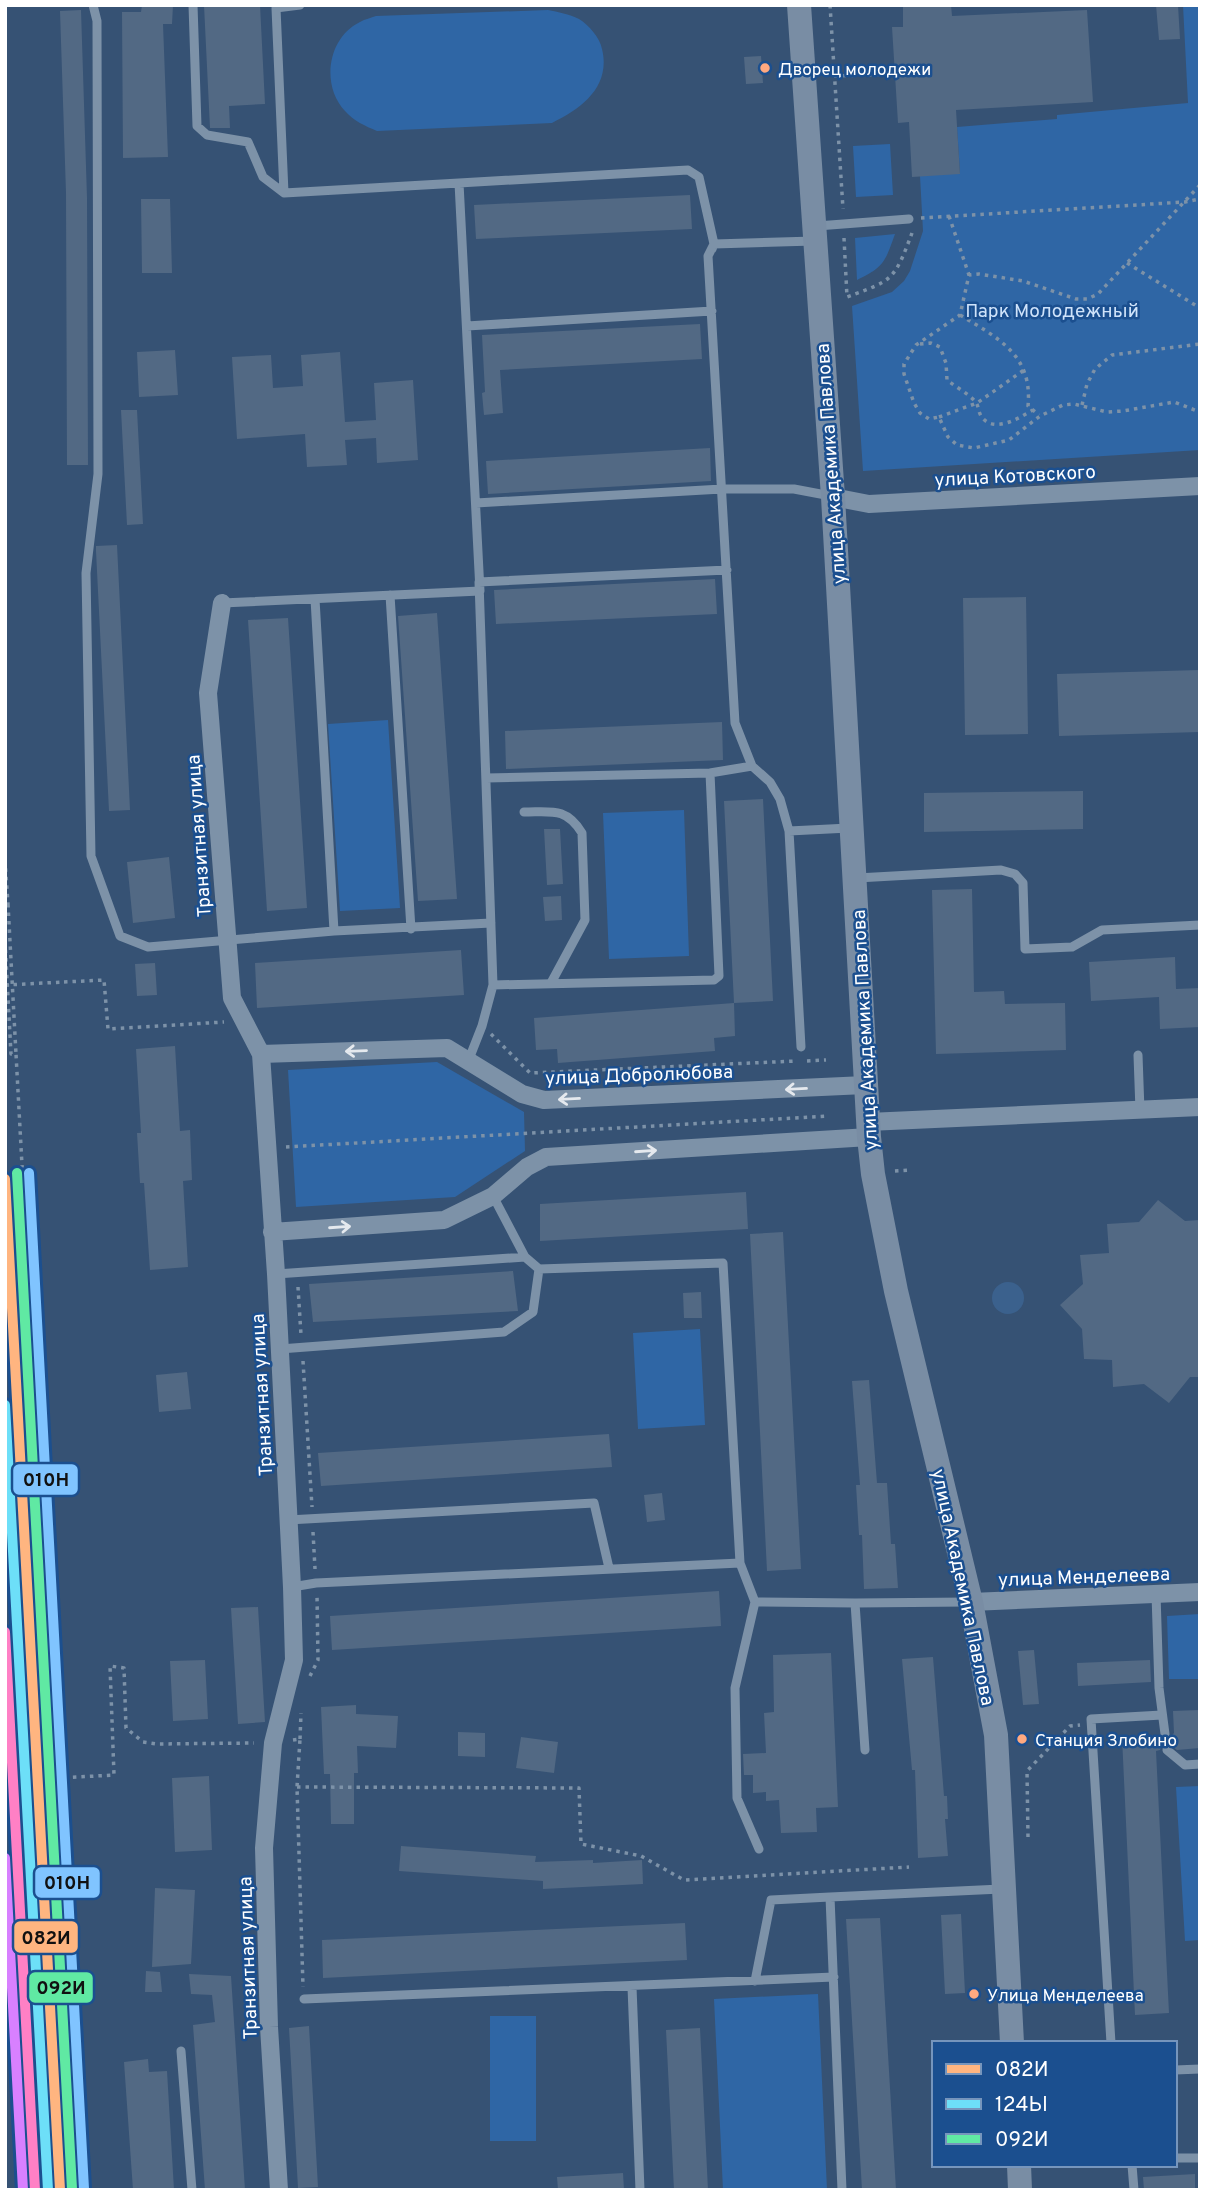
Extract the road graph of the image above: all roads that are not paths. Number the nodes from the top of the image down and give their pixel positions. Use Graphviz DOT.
graph roads {
  1 [pos="93,5"];
  2 [pos="193,5"];
  3 [pos="300,5"];
  4 [pos="799,5"];
  5 [pos="276,7"];
  6 [pos="459,183"];
  7 [pos="285,193"];
  8 [pos="911,218"];
  9 [pos="816,233"];
  10 [pos="714,244"];
  11 [pos="712,312"];
  12 [pos="467,326"];
  13 [pos="1200,486"];
  14 [pos="722,489"];
  15 [pos="833,496"];
  16 [pos="476,503"];
  17 [pos="727,570"];
  18 [pos="480,586"];
  19 [pos="390,595"];
  20 [pos="315,599"];
  21 [pos="222,603"];
  22 [pos="752,766"];
  23 [pos="710,773"];
  24 [pos="486,778"];
  25 [pos="524,812"];
  26 [pos="851,828"];
  27 [pos="789,831"];
  28 [pos="855,878"];
  29 [pos="491,923"];
  30 [pos="1200,925"];
  31 [pos="411,929"];
  32 [pos="334,931"];
  33 [pos="226,941"];
  34 [pos="551,983"];
  35 [pos="493,985"];
  36 [pos="801,1047"];
  37 [pos="261,1054"];
  38 [pos="1138,1055"];
  39 [pos="469,1059"];
  40 [pos="865,1085"];
  41 [pos="1200,1107"];
  42 [pos="1140,1111"];
  43 [pos="868,1129"];
  44 [pos="493,1196"];
  45 [pos="272,1232"];
  46 [pos="525,1257"];
  47 [pos="539,1269"];
  48 [pos="276,1274"];
  49 [pos="280,1349"];
  50 [pos="288,1520"];
  51 [pos="740,1563"];
  52 [pos="609,1568"];
  53 [pos="292,1587"];
  54 [pos="1200,1592"];
  55 [pos="1156,1594"];
  56 [pos="755,1602"];
  57 [pos="971,1602"];
  58 [pos="855,1603"];
  59 [pos="1162,1715"];
  60 [pos="1165,1734"];
  61 [pos="865,1750"];
  62 [pos="1167,1750"];
  63 [pos="1200,1764"];
  64 [pos="759,1849"];
  65 [pos="1004,1889"];
  66 [pos="830,1897"];
  67 [pos="834,1978"];
  68 [pos="755,1981"];
  69 [pos="632,1987"];
  70 [pos="304,1999"];
  71 [pos="1012,2041"];
  72 [pos="1111,2041"];
  73 [pos="181,2052"];
  74 [pos="1200,2069"];
  75 [pos="1177,2070"];
  76 [pos="1177,2158"];
  77 [pos="1200,2158"];
  78 [pos="1019,2167"];
  79 [pos="1132,2167"];
  80 [pos="192,2190"];
  81 [pos="279,2190"];
  82 [pos="640,2190"];
  83 [pos="842,2190"];
  84 [pos="1020,2190"];
  85 [pos="1133,2190"];
  1 -- 33 [label="lane"];
  2 -- 7 [label="lane"];
  3 -- 5 [label="lane"];
  4 -- 9 [label="main road, улица Академика Павлова"];
  5 -- 7 [label="lane"];
  6 -- 7 [label="lane"];
  6 -- 10 [label="lane"];
  6 -- 12 [label="lane"];
  8 -- 9 [label="lane"];
  9 -- 10 [label="lane"];
  9 -- 15 [label="main road, улица Академика Павлова"];
  10 -- 11 [label="lane"];
  11 -- 12 [label="lane"];
  11 -- 14 [label="lane"];
  12 -- 16 [label="lane"];
  13 -- 15 [label="street, улица Котовского"];
  14 -- 15 [label="lane"];
  14 -- 16 [label="lane"];
  14 -- 17 [label="lane"];
  15 -- 26 [label="main road, улица Академика Павлова"];
  16 -- 18 [label="lane"];
  17 -- 18 [label="lane"];
  17 -- 22 [label="lane"];
  18 -- 19 [label="lane"];
  18 -- 24 [label="lane"];
  19 -- 20 [label="lane"];
  19 -- 31 [label="lane"];
  20 -- 21 [label="lane"];
  20 -- 32 [label="lane"];
  21 -- 33 [label="street, Транзитная улица"];
  22 -- 23 [label="lane"];
  22 -- 27 [label="lane"];
  23 -- 24 [label="lane"];
  23 -- 34 [label="lane"];
  24 -- 29 [label="lane"];
  25 -- 34 [label="lane"];
  26 -- 27 [label="lane"];
  26 -- 28 [label="main road, улица Академика Павлова"];
  27 -- 36 [label="lane"];
  28 -- 30 [label="lane"];
  28 -- 40 [label="main road, улица Академика Павлова"];
  29 -- 31 [label="lane"];
  29 -- 35 [label="lane"];
  31 -- 32 [label="lane"];
  32 -- 33 [label="lane"];
  33 -- 37 [label="street, Транзитная улица"];
  34 -- 35 [label="lane"];
  35 -- 39 [label="lane"];
  39 -- 37 [label="street, улица Добролюбова, one-way"];
  37 -- 45 [label="street, Транзитная улица"];
  38 -- 42 [label="lane"];
  40 -- 39 [label="street, улица Добролюбова, one-way"];
  40 -- 43 [label="main road, улица Академика Павлова"];
  41 -- 42 [label="street"];
  42 -- 43 [label="street"];
  44 -- 43 [label="street, one-way"];
  43 -- 57 [label="main road, улица Академика Павлова"];
  45 -- 44 [label="street, one-way"];
  44 -- 46 [label="lane"];
  45 -- 48 [label="street, Транзитная улица"];
  46 -- 47 [label="lane"];
  46 -- 48 [label="lane"];
  47 -- 49 [label="lane"];
  47 -- 51 [label="lane"];
  48 -- 49 [label="street, Транзитная улица"];
  49 -- 50 [label="street, Транзитная улица"];
  50 -- 52 [label="lane"];
  50 -- 53 [label="street, Транзитная улица"];
  51 -- 52 [label="lane"];
  51 -- 56 [label="lane"];
  52 -- 53 [label="lane"];
  53 -- 81 [label="street, Транзитная улица"];
  54 -- 55 [label="street, улица Менделеева"];
  55 -- 57 [label="street, улица Менделеева"];
  55 -- 59 [label="lane"];
  56 -- 58 [label="lane"];
  56 -- 64 [label="lane"];
  57 -- 58 [label="lane"];
  57 -- 65 [label="main road, улица Академика Павлова"];
  58 -- 61 [label="lane"];
  59 -- 60 [label="lane"];
  59 -- 72 [label="lane"];
  62 -- 63 [label="lane"];
  65 -- 66 [label="lane"];
  65 -- 71 [label="main road, улица Академика Павлова"];
  66 -- 67 [label="lane"];
  66 -- 68 [label="lane"];
  67 -- 68 [label="lane"];
  67 -- 83 [label="lane"];
  68 -- 69 [label="lane"];
  69 -- 70 [label="lane"];
  69 -- 82 [label="lane"];
  73 -- 80 [label="lane"];
  74 -- 75 [label="lane"];
  76 -- 77 [label="lane"];
  78 -- 84 [label="main road"];
  79 -- 85 [label="lane"];
}
